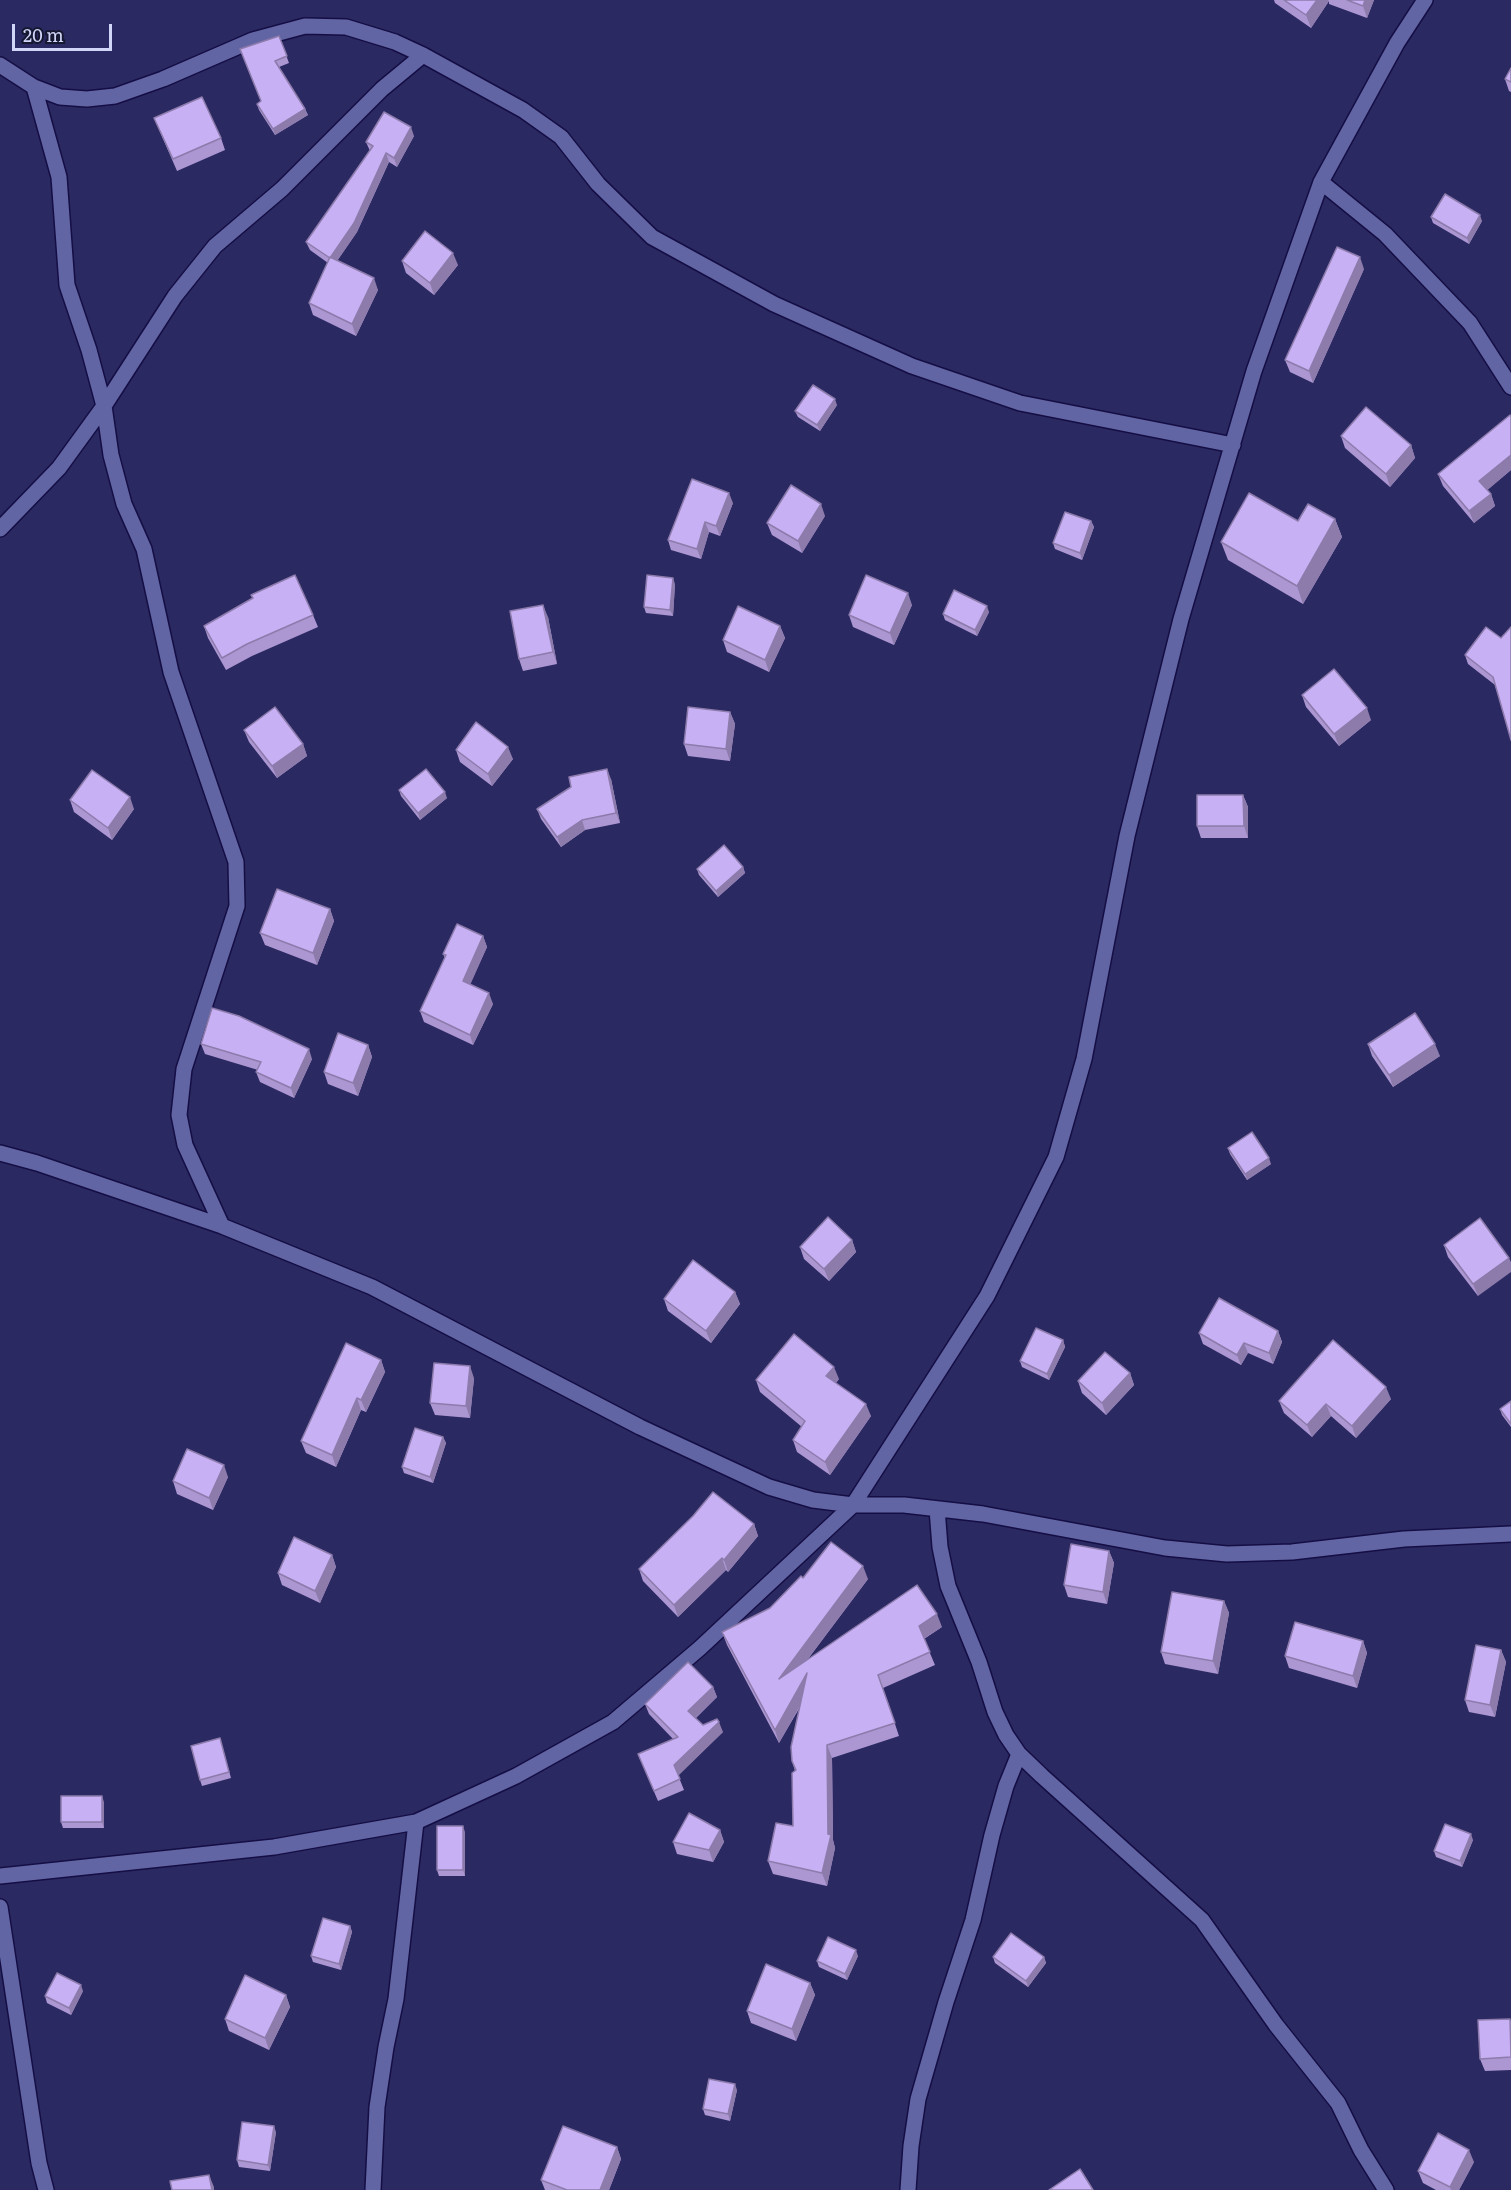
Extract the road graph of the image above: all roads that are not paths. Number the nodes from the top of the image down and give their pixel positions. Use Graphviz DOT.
graph roads {
  1 [pos="1425,0"];
  2 [pos="423,55"];
  3 [pos="0,65"];
  4 [pos="34,87"];
  5 [pos="1321,182"];
  6 [pos="1511,387"];
  7 [pos="104,406"];
  8 [pos="1233,445"];
  9 [pos="0,529"];
  10 [pos="0,1153"];
  11 [pos="222,1226"];
  12 [pos="853,1505"];
  13 [pos="937,1509"];
  14 [pos="1511,1534"];
  15 [pos="1019,1754"];
  16 [pos="416,1822"];
  17 [pos="0,1876"];
  18 [pos="0,1907"];
  19 [pos="46,2190"];
  20 [pos="373,2190"];
  21 [pos="908,2190"];
  22 [pos="1386,2190"];
  1 -- 5 [label="street"];
  2 -- 4 [label="street"];
  2 -- 7 [label="street"];
  2 -- 8 [label="street"];
  3 -- 4 [label="street"];
  4 -- 7 [label="street"];
  5 -- 6 [label="street"];
  5 -- 8 [label="street"];
  7 -- 9 [label="street"];
  7 -- 11 [label="street"];
  8 -- 12 [label="street"];
  10 -- 11 [label="street"];
  11 -- 12 [label="street"];
  12 -- 13 [label="street"];
  12 -- 16 [label="street"];
  13 -- 14 [label="street"];
  13 -- 15 [label="street"];
  15 -- 21 [label="street"];
  15 -- 22 [label="street"];
  16 -- 17 [label="street"];
  16 -- 20 [label="street"];
  18 -- 19 [label="street"];
}
